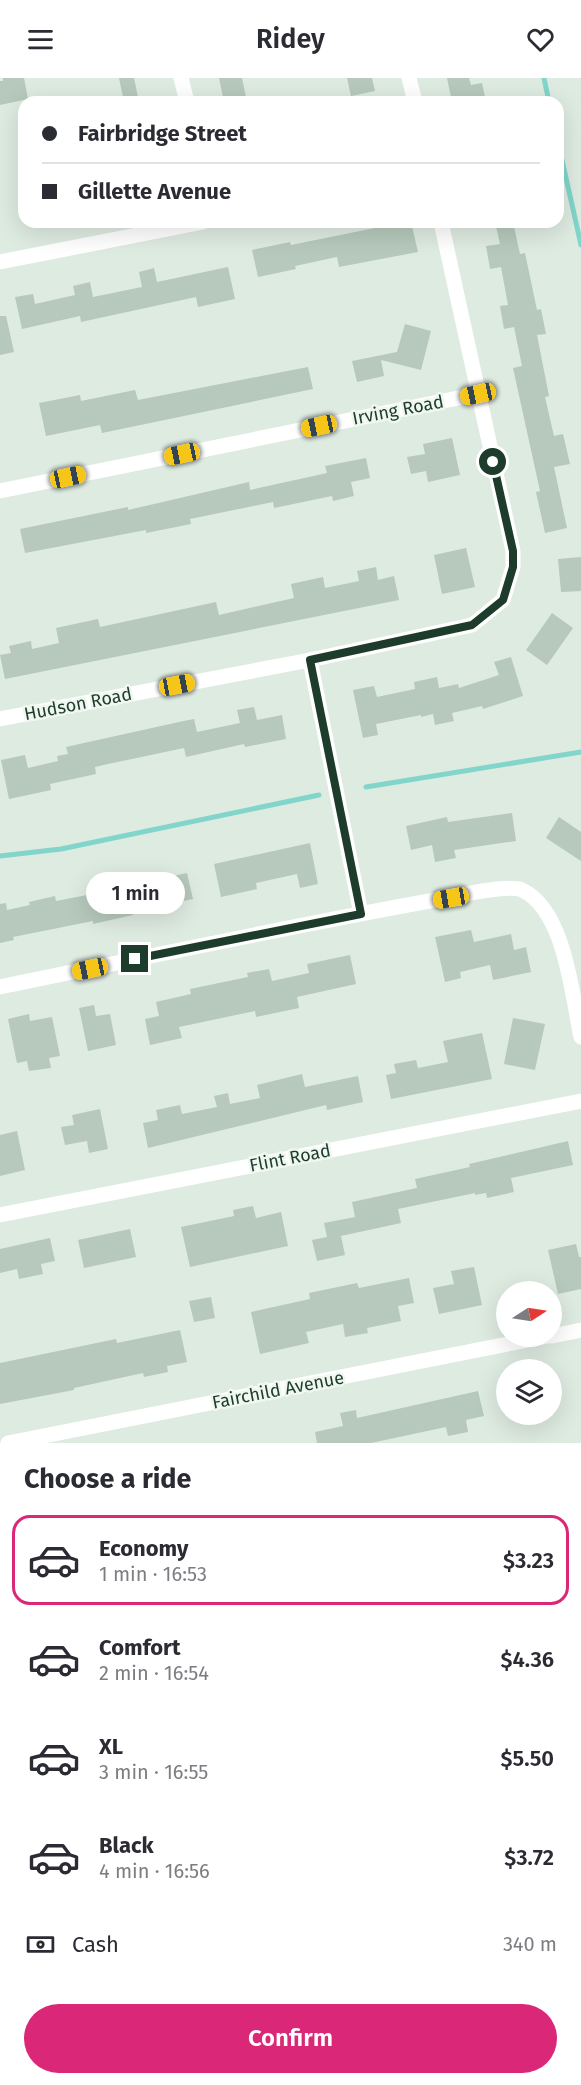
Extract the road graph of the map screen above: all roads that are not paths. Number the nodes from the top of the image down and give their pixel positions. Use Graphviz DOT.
graph roads {
  1 [pos="182,78"];
  2 [pos="410,78"];
  3 [pos="186,96"];
  4 [pos="414,96"];
  5 [pos="173,228"];
  6 [pos="442,228"];
  7 [pos="0,262"];
  8 [pos="478,394"];
  9 [pos="0,491"];
  10 [pos="310,660"];
  11 [pos="0,719"];
  12 [pos="361,914"];
  13 [pos="0,987"];
  14 [pos="581,1037"];
  15 [pos="581,1101"];
  16 [pos="0,1215"];
  17 [pos="581,1330"];
  18 [pos="562,1334"];
  19 [pos="496,1347"];
  20 [pos="8,1443"];
  1 -- 3 [label="street"];
  2 -- 4 [label="street"];
  5 -- 7 [label="street"];
  6 -- 8 [label="street"];
  8 -- 9 [label="street, Irving Road"];
  8 -- 10 [label="street, Hudson Road"];
  10 -- 11 [label="street, Hudson Road"];
  10 -- 12 [label="street"];
  12 -- 13 [label="street"];
  12 -- 14 [label="street"];
  15 -- 16 [label="street, Flint Road"];
  17 -- 18 [label="street, Fairchild Avenue"];
  19 -- 20 [label="street, Fairchild Avenue"];
}
